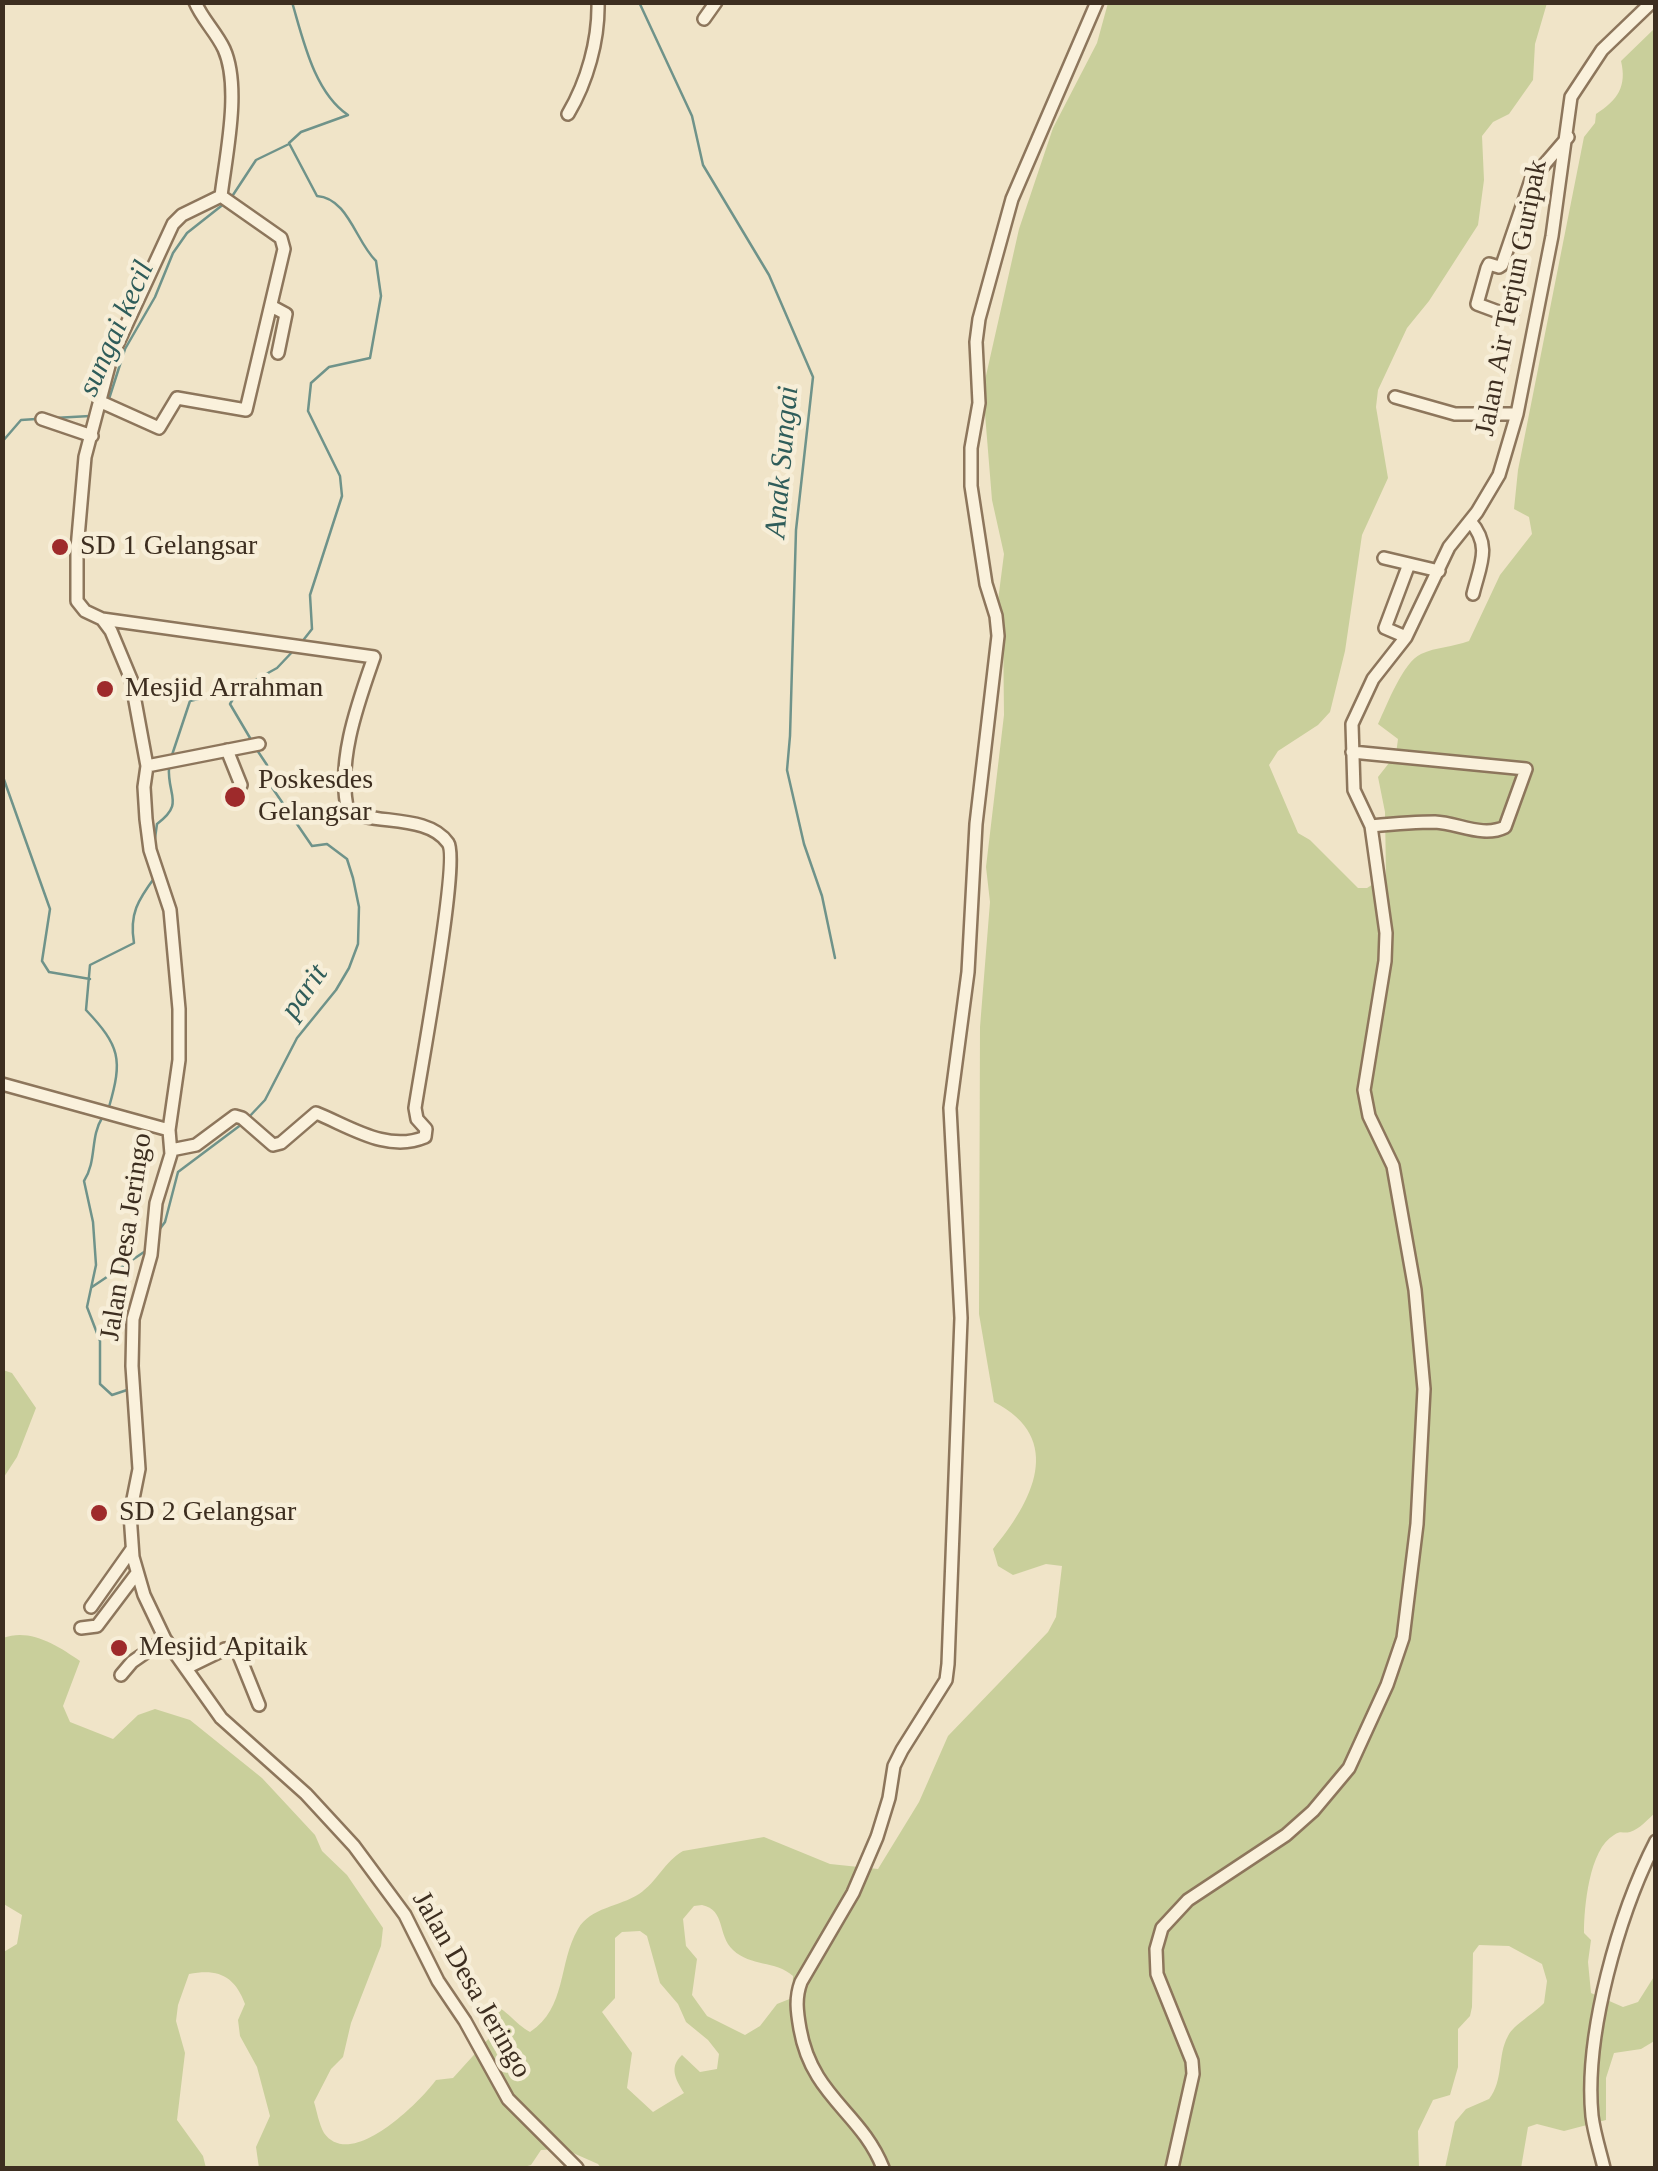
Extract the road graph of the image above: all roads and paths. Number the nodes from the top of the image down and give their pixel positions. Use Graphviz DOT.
graph roads {
  1 [pos="195,2"];
  2 [pos="598,2"];
  3 [pos="716,2"];
  4 [pos="1098,2"];
  5 [pos="1652,2"];
  6 [pos="704,19"];
  7 [pos="568,114"];
  8 [pos="1568,137"];
  9 [pos="230,204"];
  10 [pos="273,306"];
  11 [pos="1512,317"];
  12 [pos="278,354"];
  13 [pos="1395,398"];
  14 [pos="104,405"];
  15 [pos="1517,414"];
  16 [pos="42,419"];
  17 [pos="92,436"];
  18 [pos="1470,521"];
  19 [pos="1384,558"];
  20 [pos="1409,564"];
  21 [pos="1439,571"];
  22 [pos="1472,594"];
  23 [pos="102,619"];
  24 [pos="1406,637"];
  25 [pos="260,744"];
  26 [pos="227,750"];
  27 [pos="1352,752"];
  28 [pos="148,766"];
  29 [pos="241,785"];
  30 [pos="1371,826"];
  31 [pos="2,1084"];
  32 [pos="170,1130"];
  33 [pos="171,1150"];
  34 [pos="135,1561"];
  35 [pos="91,1607"];
  36 [pos="82,1628"];
  37 [pos="165,1639"];
  38 [pos="186,1668"];
  39 [pos="121,1676"];
  40 [pos="259,1705"];
  41 [pos="1656,1841"];
  42 [pos="578,2168"];
  43 [pos="883,2168"];
  44 [pos="1172,2168"];
  45 [pos="1604,2168"];
  1 -- 9 [label="street"];
  2 -- 7 [label="street"];
  3 -- 6 [label="street"];
  4 -- 43 [label="street"];
  5 -- 8 [label="street, Jalan Air Terjun Guripak"];
  8 -- 11 [label="street"];
  8 -- 15 [label="street, Jalan Air Terjun Guripak"];
  9 -- 10 [label="street"];
  9 -- 14 [label="street, Jalan Desa Jeringo"];
  10 -- 12 [label="street"];
  10 -- 14 [label="street"];
  13 -- 15 [label="street"];
  14 -- 17 [label="street, Jalan Desa Jeringo"];
  15 -- 18 [label="street, Jalan Air Terjun Guripak"];
  16 -- 17 [label="street"];
  17 -- 23 [label="street, Jalan Desa Jeringo"];
  18 -- 21 [label="street, Jalan Air Terjun Guripak"];
  18 -- 22 [label="street"];
  19 -- 20 [label="street"];
  20 -- 21 [label="street"];
  20 -- 24 [label="street"];
  21 -- 24 [label="street, Jalan Air Terjun Guripak"];
  23 -- 28 [label="street, Jalan Desa Jeringo"];
  23 -- 33 [label="street"];
  24 -- 27 [label="street, Jalan Air Terjun Guripak"];
  25 -- 26 [label="street"];
  26 -- 28 [label="street"];
  26 -- 29 [label="street"];
  27 -- 30 [label="street, Jalan Air Terjun Guripak"];
  27 -- 30 [label="street"];
  28 -- 32 [label="street, Jalan Desa Jeringo"];
  30 -- 44 [label="street, Jalan Air Terjun Guripak"];
  31 -- 32 [label="street"];
  32 -- 33 [label="street, Jalan Desa Jeringo"];
  33 -- 34 [label="street, Jalan Desa Jeringo"];
  34 -- 35 [label="street"];
  34 -- 36 [label="street"];
  34 -- 37 [label="street, Jalan Desa Jeringo"];
  37 -- 38 [label="street, Jalan Desa Jeringo"];
  37 -- 39 [label="street"];
  38 -- 40 [label="street"];
  38 -- 42 [label="street, Jalan Desa Jeringo"];
  41 -- 45 [label="street"];
}
